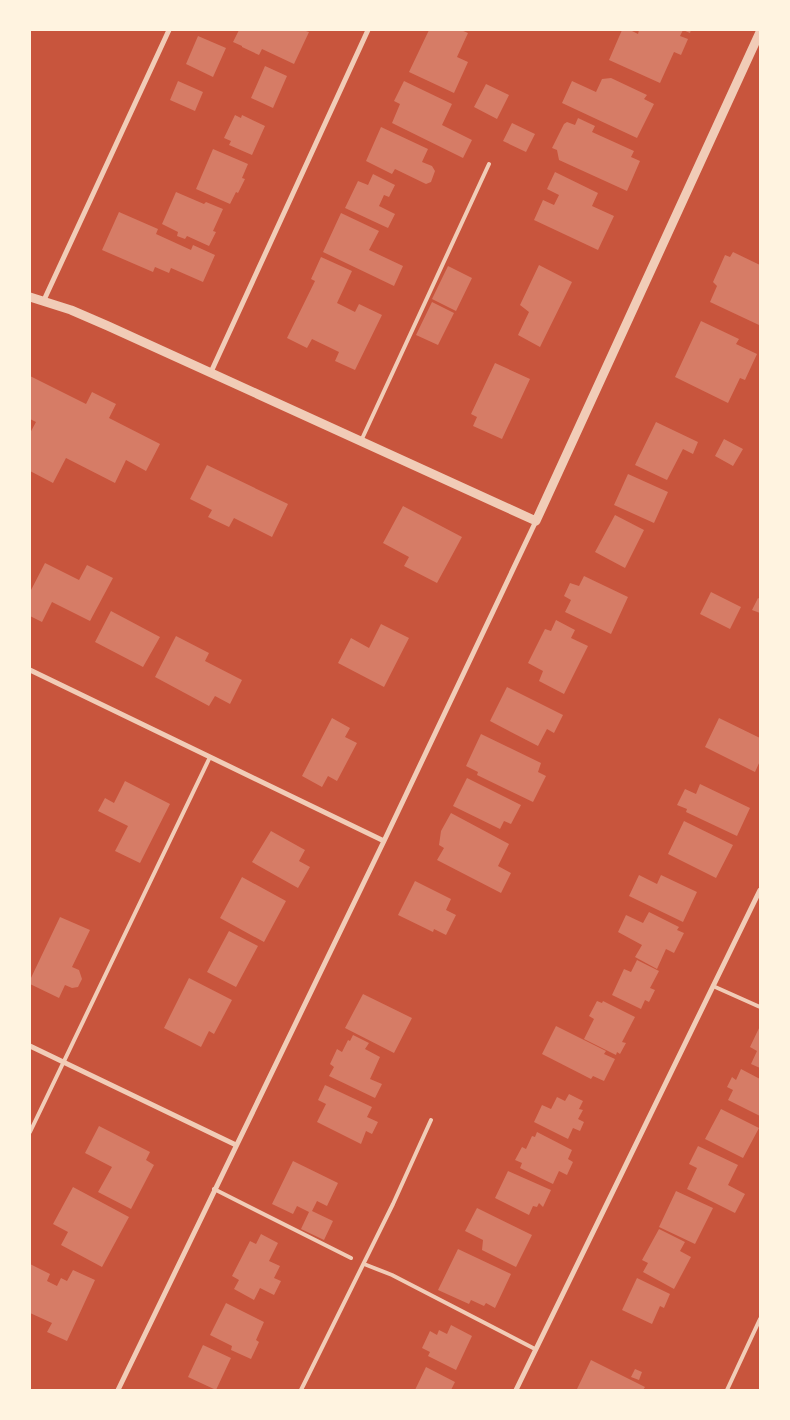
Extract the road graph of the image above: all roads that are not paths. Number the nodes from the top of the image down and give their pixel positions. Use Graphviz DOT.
graph roads {
  1 [pos="169,30"];
  2 [pos="368,30"];
  3 [pos="760,32"];
  4 [pos="489,164"];
  5 [pos="30,297"];
  6 [pos="44,300"];
  7 [pos="211,372"];
  8 [pos="361,441"];
  9 [pos="536,521"];
  10 [pos="30,670"];
  11 [pos="210,757"];
  12 [pos="384,841"];
  13 [pos="760,890"];
  14 [pos="713,986"];
  15 [pos="760,1007"];
  16 [pos="30,1046"];
  17 [pos="64,1062"];
  18 [pos="431,1120"];
  19 [pos="30,1132"];
  20 [pos="236,1144"];
  21 [pos="214,1189"];
  22 [pos="351,1258"];
  23 [pos="364,1264"];
  24 [pos="760,1319"];
  25 [pos="535,1350"];
  26 [pos="118,1390"];
  27 [pos="301,1390"];
  28 [pos="516,1390"];
  29 [pos="727,1390"];
  1 -- 6 [label="street"];
  2 -- 7 [label="street"];
  3 -- 9 [label="street"];
  4 -- 8 [label="lane"];
  5 -- 6 [label="street"];
  6 -- 7 [label="street"];
  7 -- 8 [label="street"];
  8 -- 9 [label="street"];
  9 -- 12 [label="street"];
  10 -- 11 [label="street"];
  11 -- 12 [label="street"];
  11 -- 17 [label="lane"];
  12 -- 20 [label="street"];
  13 -- 14 [label="street"];
  14 -- 15 [label="lane"];
  14 -- 25 [label="street"];
  16 -- 17 [label="street"];
  17 -- 19 [label="lane"];
  17 -- 20 [label="street"];
  18 -- 23 [label="lane"];
  20 -- 21 [label="street"];
  21 -- 22 [label="lane"];
  21 -- 26 [label="street"];
  23 -- 25 [label="lane"];
  23 -- 27 [label="lane"];
  24 -- 29 [label="lane"];
  25 -- 28 [label="street"];
}
